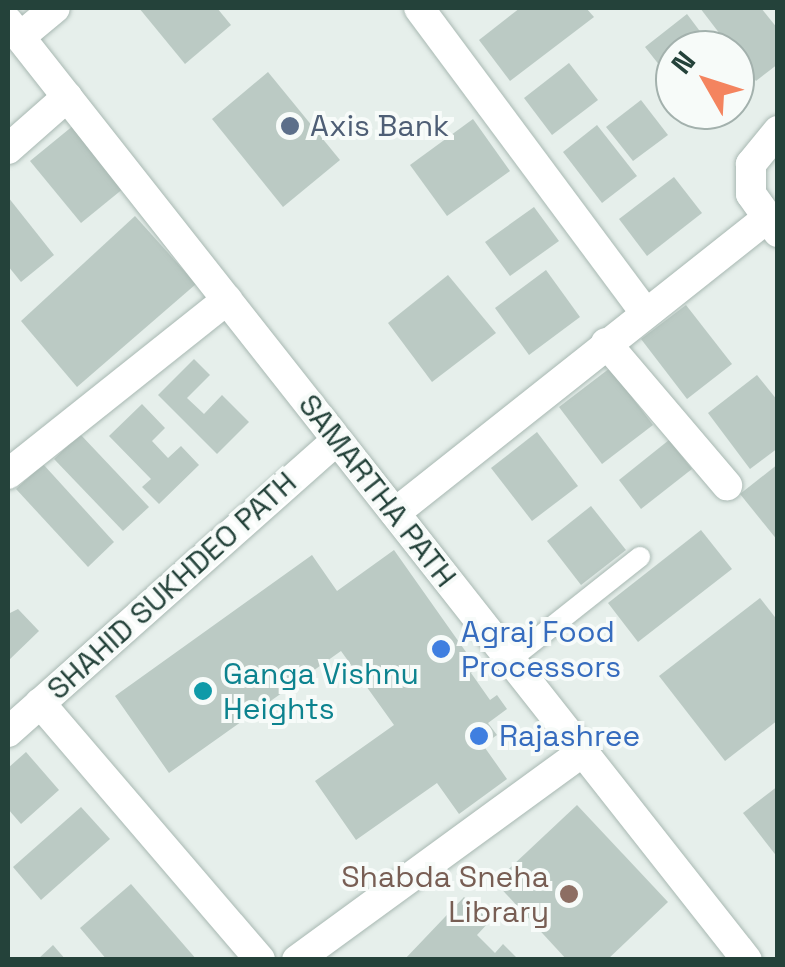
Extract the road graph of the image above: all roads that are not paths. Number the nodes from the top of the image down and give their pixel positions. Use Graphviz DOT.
graph roads {
  1 [pos="55,8"];
  2 [pos="419,8"];
  3 [pos="14,30"];
  4 [pos="67,97"];
  5 [pos="778,131"];
  6 [pos="8,149"];
  7 [pos="772,225"];
  8 [pos="227,300"];
  9 [pos="644,311"];
  10 [pos="606,343"];
  11 [pos="337,440"];
  12 [pos="8,474"];
  13 [pos="728,486"];
  14 [pos="395,513"];
  15 [pos="640,556"];
  16 [pos="510,660"];
  17 [pos="40,703"];
  18 [pos="8,732"];
  19 [pos="582,752"];
  20 [pos="260,960"];
  21 [pos="298,960"];
  22 [pos="746,960"];
  1 -- 3 [label="street"];
  2 -- 9 [label="street"];
  3 -- 4 [label="street, SAMARTHA PATH"];
  4 -- 6 [label="street"];
  4 -- 8 [label="street, SAMARTHA PATH"];
  5 -- 7 [label="street"];
  7 -- 9 [label="street"];
  8 -- 11 [label="street, SAMARTHA PATH"];
  8 -- 12 [label="street"];
  9 -- 10 [label="street"];
  10 -- 13 [label="street"];
  10 -- 14 [label="street"];
  11 -- 14 [label="street, SAMARTHA PATH"];
  11 -- 17 [label="street, SHAHID SUKHDEO PATH"];
  14 -- 16 [label="street, SAMARTHA PATH"];
  15 -- 16 [label="lane"];
  16 -- 19 [label="street, SAMARTHA PATH"];
  17 -- 18 [label="street, SHAHID SUKHDEO PATH"];
  17 -- 20 [label="street"];
  19 -- 21 [label="street"];
  19 -- 22 [label="street, SAMARTHA PATH"];
}
